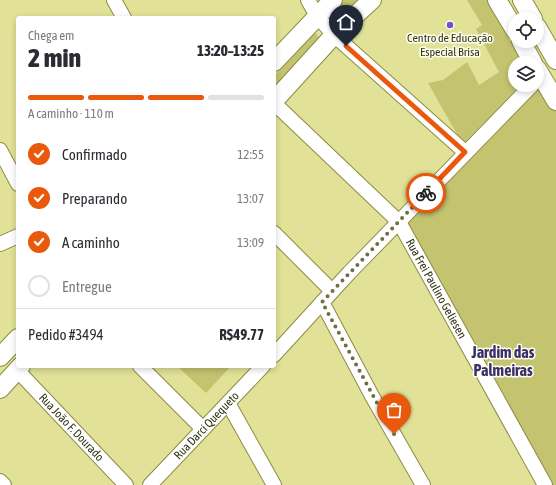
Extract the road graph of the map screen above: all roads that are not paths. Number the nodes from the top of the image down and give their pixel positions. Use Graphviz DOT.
graph roads {
  1 [pos="114,0"];
  2 [pos="308,0"];
  3 [pos="334,0"];
  4 [pos="372,0"];
  5 [pos="497,0"];
  6 [pos="522,0"];
  7 [pos="529,12"];
  8 [pos="123,16"];
  9 [pos="317,16"];
  10 [pos="508,18"];
  11 [pos="334,35"];
  12 [pos="544,38"];
  13 [pos="555,56"];
  14 [pos="276,60"];
  15 [pos="544,66"];
  16 [pos="544,85"];
  17 [pos="520,92"];
  18 [pos="276,100"];
  19 [pos="556,101"];
  20 [pos="276,104"];
  21 [pos="0,150"];
  22 [pos="465,152"];
  23 [pos="16,180"];
  24 [pos="399,222"];
  25 [pos="276,235"];
  26 [pos="16,237"];
  27 [pos="0,244"];
  28 [pos="332,291"];
  29 [pos="322,302"];
  30 [pos="16,340"];
  31 [pos="276,353"];
  32 [pos="0,357"];
  33 [pos="19,368"];
  34 [pos="142,368"];
  35 [pos="261,368"];
  36 [pos="0,389"];
  37 [pos="228,404"];
  38 [pos="204,429"];
  39 [pos="0,480"];
  40 [pos="4,485"];
  41 [pos="126,485"];
  42 [pos="150,485"];
  43 [pos="274,485"];
  44 [pos="423,485"];
  45 [pos="545,485"];
  1 -- 8 [label="street"];
  2 -- 9 [label="street"];
  3 -- 9 [label="street"];
  4 -- 11 [label="street"];
  5 -- 10 [label="street"];
  6 -- 7 [label="street"];
  9 -- 11 [label="street"];
  9 -- 14 [label="street"];
  11 -- 18 [label="street"];
  11 -- 22 [label="street"];
  12 -- 13 [label="street"];
  13 -- 15 [label="street"];
  16 -- 19 [label="street"];
  17 -- 22 [label="street"];
  20 -- 24 [label="street, Rua Frei Paulino Geliesen"];
  21 -- 23 [label="street"];
  22 -- 24 [label="street"];
  24 -- 28 [label="street"];
  24 -- 45 [label="street, Rua Frei Paulino Geliesen"];
  25 -- 28 [label="street"];
  26 -- 27 [label="street"];
  28 -- 29 [label="street"];
  29 -- 31 [label="street"];
  29 -- 44 [label="street"];
  30 -- 32 [label="street"];
  33 -- 36 [label="street"];
  33 -- 41 [label="street, Rua João F. Dourado"];
  34 -- 38 [label="street"];
  35 -- 37 [label="street, Rua Darci Quequeto"];
  37 -- 38 [label="street, Rua Darci Quequeto"];
  37 -- 43 [label="street"];
  38 -- 42 [label="street, Rua Darci Quequeto"];
  39 -- 40 [label="street"];
}
